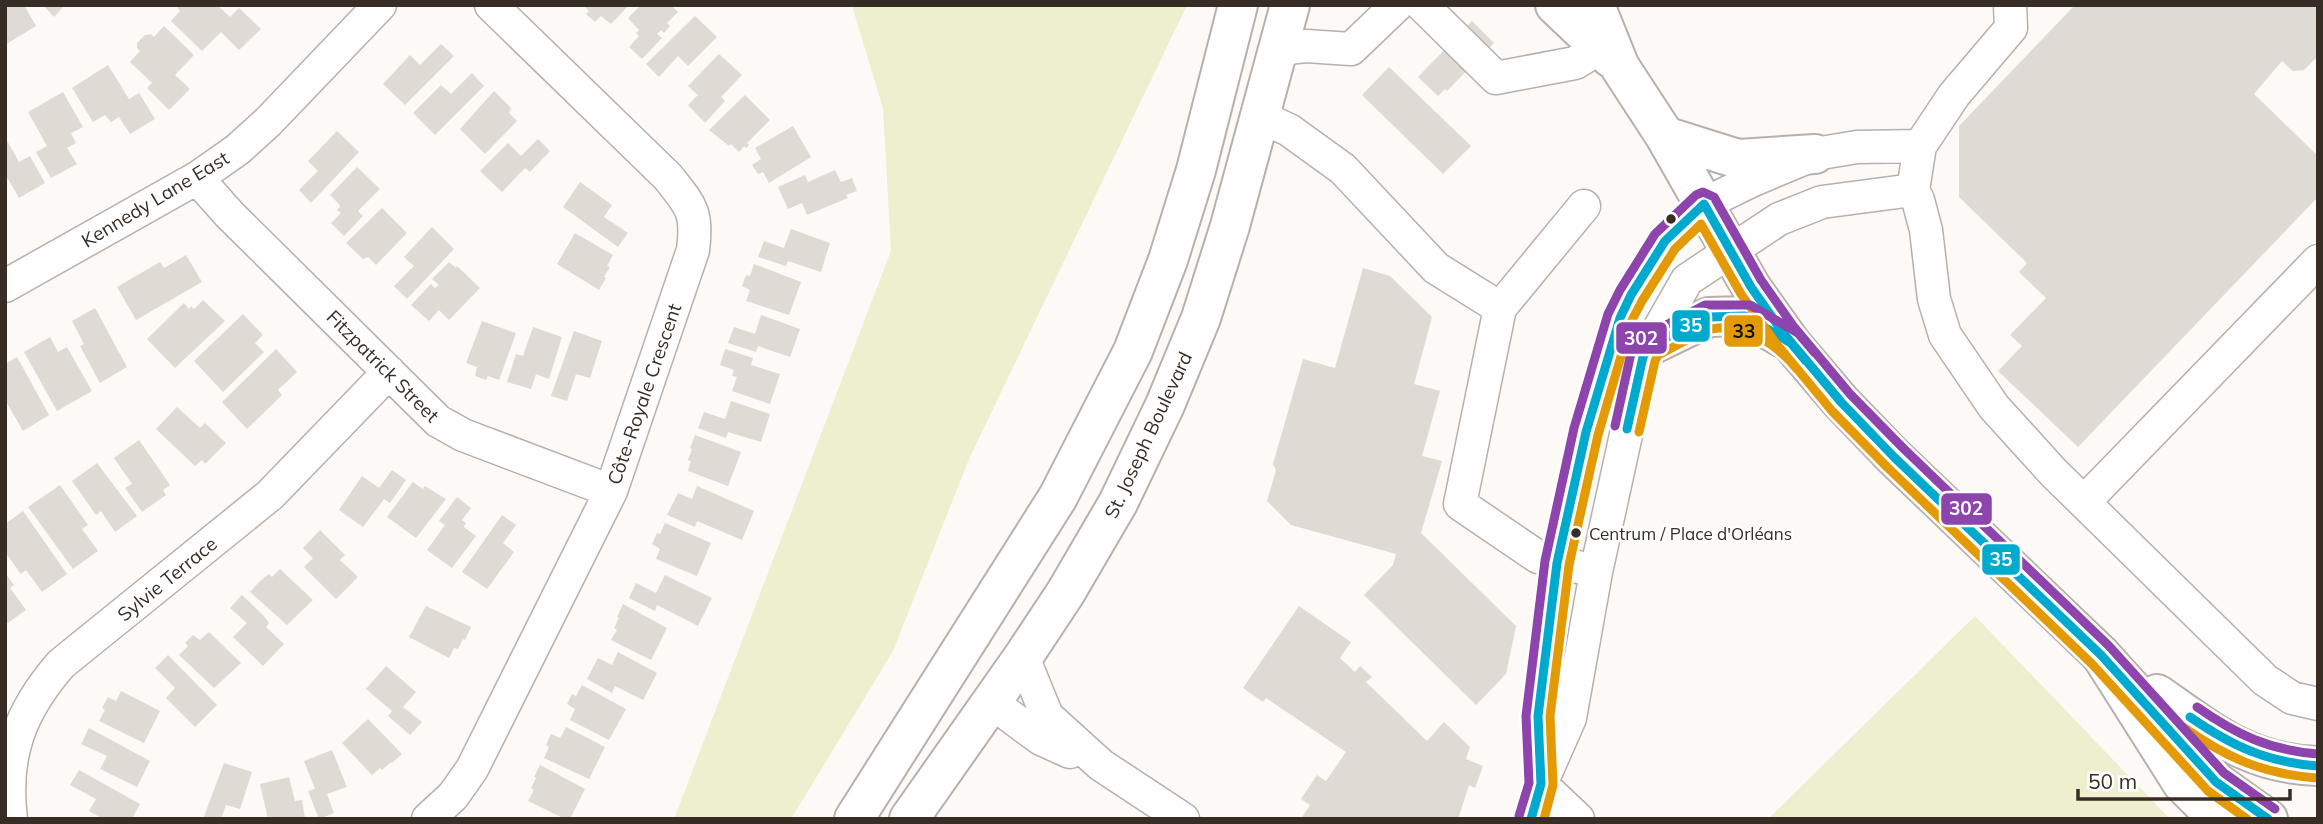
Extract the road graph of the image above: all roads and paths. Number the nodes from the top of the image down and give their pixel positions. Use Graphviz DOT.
graph roads {
  1 [pos="380,5"];
  2 [pos="491,5"];
  3 [pos="1238,5"];
  4 [pos="1290,5"];
  5 [pos="1397,5"];
  6 [pos="1422,5"];
  7 [pos="1555,5"];
  8 [pos="1595,5"];
  9 [pos="2010,5"];
  10 [pos="1279,49"];
  11 [pos="1610,57"];
  12 [pos="1261,117"];
  13 [pos="1665,136"];
  14 [pos="1920,146"];
  15 [pos="1815,154"];
  16 [pos="197,178"];
  17 [pos="1913,190"];
  18 [pos="1704,204"];
  19 [pos="1584,206"];
  20 [pos="1730,250"];
  21 [pos="2318,261"];
  22 [pos="5,286"];
  23 [pos="1500,307"];
  24 [pos="1791,343"];
  25 [pos="1649,346"];
  26 [pos="389,372"];
  27 [pos="611,491"];
  28 [pos="2084,502"];
  29 [pos="1557,563"];
  30 [pos="1596,572"];
  31 [pos="2101,655"];
  32 [pos="1023,657"];
  33 [pos="947,673"];
  34 [pos="991,702"];
  35 [pos="2318,704"];
  36 [pos="1101,765"];
  37 [pos="2318,766"];
  38 [pos="1541,784"];
  39 [pos="11,819"];
  40 [pos="428,819"];
  41 [pos="854,819"];
  42 [pos="909,819"];
  43 [pos="1183,819"];
  44 [pos="1531,819"];
  45 [pos="1578,819"];
  46 [pos="2218,819"];
  47 [pos="2268,819"];
  1 -- 16 [label="street, Kennedy Lane East"];
  2 -- 27 [label="street, Côte-Royale Crescent"];
  3 -- 33 [label="main road"];
  4 -- 10 [label="main road, St. Joseph Boulevard"];
  5 -- 10 [label="street"];
  6 -- 11 [label="street"];
  7 -- 11 [label="main road"];
  8 -- 11 [label="main road"];
  9 -- 14 [label="street"];
  10 -- 12 [label="main road, St. Joseph Boulevard"];
  11 -- 13 [label="main road"];
  12 -- 23 [label="street"];
  12 -- 32 [label="main road, St. Joseph Boulevard"];
  13 -- 15 [label="main road"];
  13 -- 18 [label="main road"];
  14 -- 15 [label="street"];
  14 -- 17 [label="street"];
  15 -- 18 [label="street"];
  16 -- 22 [label="street, Kennedy Lane East"];
  16 -- 26 [label="street, Fitzpatrick Street"];
  17 -- 20 [label="street"];
  17 -- 28 [label="street"];
  18 -- 20 [label="main road"];
  18 -- 29 [label="street"];
  19 -- 23 [label="street"];
  20 -- 24 [label="main road"];
  20 -- 25 [label="street"];
  21 -- 28 [label="street"];
  23 -- 29 [label="street"];
  24 -- 25 [label="main road"];
  24 -- 31 [label="main road"];
  25 -- 30 [label="street"];
  26 -- 27 [label="street, Fitzpatrick Street"];
  26 -- 39 [label="street, Sylvie Terrace"];
  27 -- 40 [label="street, Côte-Royale Crescent"];
  28 -- 35 [label="street"];
  29 -- 30 [label="street"];
  29 -- 38 [label="street"];
  30 -- 38 [label="street"];
  31 -- 37 [label="main road"];
  31 -- 46 [label="main road"];
  31 -- 47 [label="main road"];
  32 -- 34 [label="main road, St. Joseph Boulevard"];
  32 -- 36 [label="street"];
  33 -- 34 [label="main road"];
  33 -- 41 [label="main road"];
  34 -- 36 [label="street"];
  34 -- 42 [label="main road, St. Joseph Boulevard"];
  36 -- 43 [label="street"];
  38 -- 44 [label="street"];
  38 -- 45 [label="street"];
}
